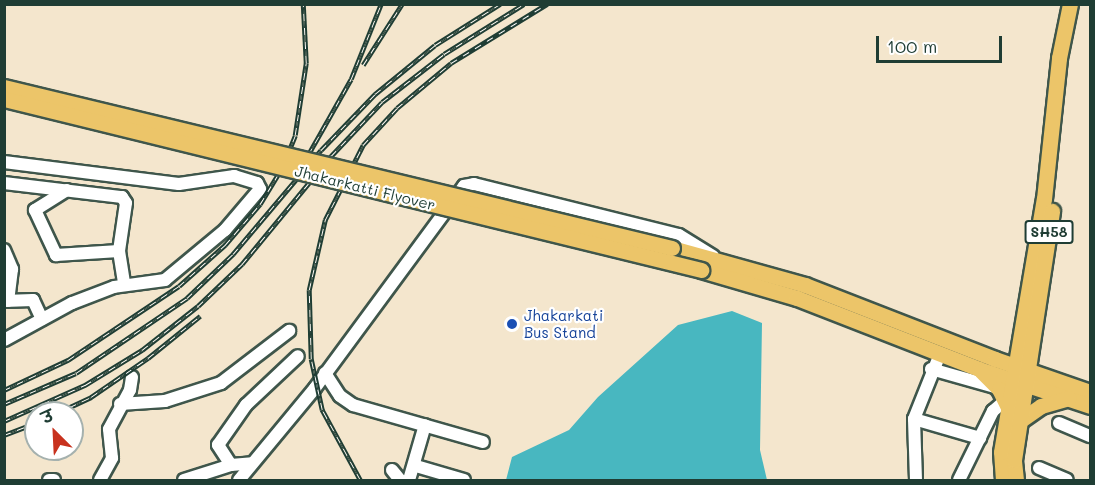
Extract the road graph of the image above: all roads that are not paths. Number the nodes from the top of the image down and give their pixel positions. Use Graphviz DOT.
graph roads {
  1 [pos="1070,4"];
  2 [pos="1065,44"];
  3 [pos="4,87"];
  4 [pos="4,99"];
  5 [pos="4,162"];
  6 [pos="131,177"];
  7 [pos="4,183"];
  8 [pos="67,190"];
  9 [pos="118,195"];
  10 [pos="4,250"];
  11 [pos="119,251"];
  12 [pos="714,257"];
  13 [pos="124,284"];
  14 [pos="6,301"];
  15 [pos="42,319"];
  16 [pos="289,331"];
  17 [pos="4,340"];
  18 [pos="1031,345"];
  19 [pos="940,354"];
  20 [pos="298,356"];
  21 [pos="932,369"];
  22 [pos="979,369"];
  23 [pos="325,373"];
  24 [pos="1020,373"];
  25 [pos="1050,375"];
  26 [pos="132,377"];
  27 [pos="1090,392"];
  28 [pos="1069,398"];
  29 [pos="120,404"];
  30 [pos="1009,405"];
  31 [pos="1090,406"];
  32 [pos="914,419"];
  33 [pos="1059,423"];
  34 [pos="425,425"];
  35 [pos="1090,436"];
  36 [pos="980,438"];
  37 [pos="483,442"];
  38 [pos="252,463"];
  39 [pos="231,465"];
  40 [pos="416,466"];
  41 [pos="1039,468"];
  42 [pos="392,470"];
  43 [pos="100,480"];
  44 [pos="184,480"];
  45 [pos="239,480"];
  46 [pos="400,480"];
  47 [pos="409,480"];
  48 [pos="464,480"];
  49 [pos="916,480"];
  50 [pos="959,480"];
  51 [pos="1002,480"];
  52 [pos="1016,480"];
  53 [pos="1067,480"];
  1 -- 2 [label="main road, SH58"];
  2 -- 18 [label="main road, SH58"];
  2 -- 24 [label="main road, SH58"];
  3 -- 12 [label="main road, Jhakarkatti Flyover, bridge"];
  4 -- 19 [label="main road, Jhakarkatti Flyover, bridge"];
  5 -- 6 [label="street"];
  6 -- 9 [label="street"];
  6 -- 13 [label="street"];
  7 -- 8 [label="street"];
  8 -- 9 [label="street"];
  8 -- 11 [label="street"];
  9 -- 11 [label="street"];
  10 -- 14 [label="street"];
  11 -- 13 [label="street"];
  12 -- 23 [label="street"];
  12 -- 24 [label="main road, Jhakarkatti Flyover"];
  13 -- 15 [label="street"];
  14 -- 15 [label="street"];
  15 -- 17 [label="street"];
  16 -- 29 [label="street"];
  18 -- 24 [label="main road, SH58"];
  18 -- 25 [label="main road"];
  19 -- 21 [label="street"];
  19 -- 22 [label="main road, Jhakarkatti Flyover"];
  20 -- 39 [label="street"];
  21 -- 30 [label="street"];
  21 -- 32 [label="street"];
  22 -- 24 [label="main road, Jhakarkatti Flyover"];
  22 -- 30 [label="main road"];
  23 -- 34 [label="street"];
  23 -- 38 [label="street"];
  24 -- 25 [label="main road"];
  24 -- 28 [label="main road"];
  24 -- 30 [label="main road, SH58"];
  25 -- 27 [label="main road"];
  26 -- 29 [label="street"];
  28 -- 30 [label="main road"];
  28 -- 31 [label="main road"];
  29 -- 43 [label="street"];
  30 -- 36 [label="street"];
  30 -- 51 [label="main road, SH58"];
  30 -- 52 [label="main road, SH58"];
  32 -- 36 [label="street"];
  32 -- 49 [label="street"];
  33 -- 35 [label="street"];
  34 -- 37 [label="street"];
  34 -- 40 [label="street"];
  36 -- 50 [label="street"];
  38 -- 39 [label="street"];
  38 -- 45 [label="street"];
  39 -- 44 [label="street"];
  40 -- 47 [label="street"];
  40 -- 48 [label="street"];
  41 -- 53 [label="street"];
  42 -- 46 [label="street"];
}
